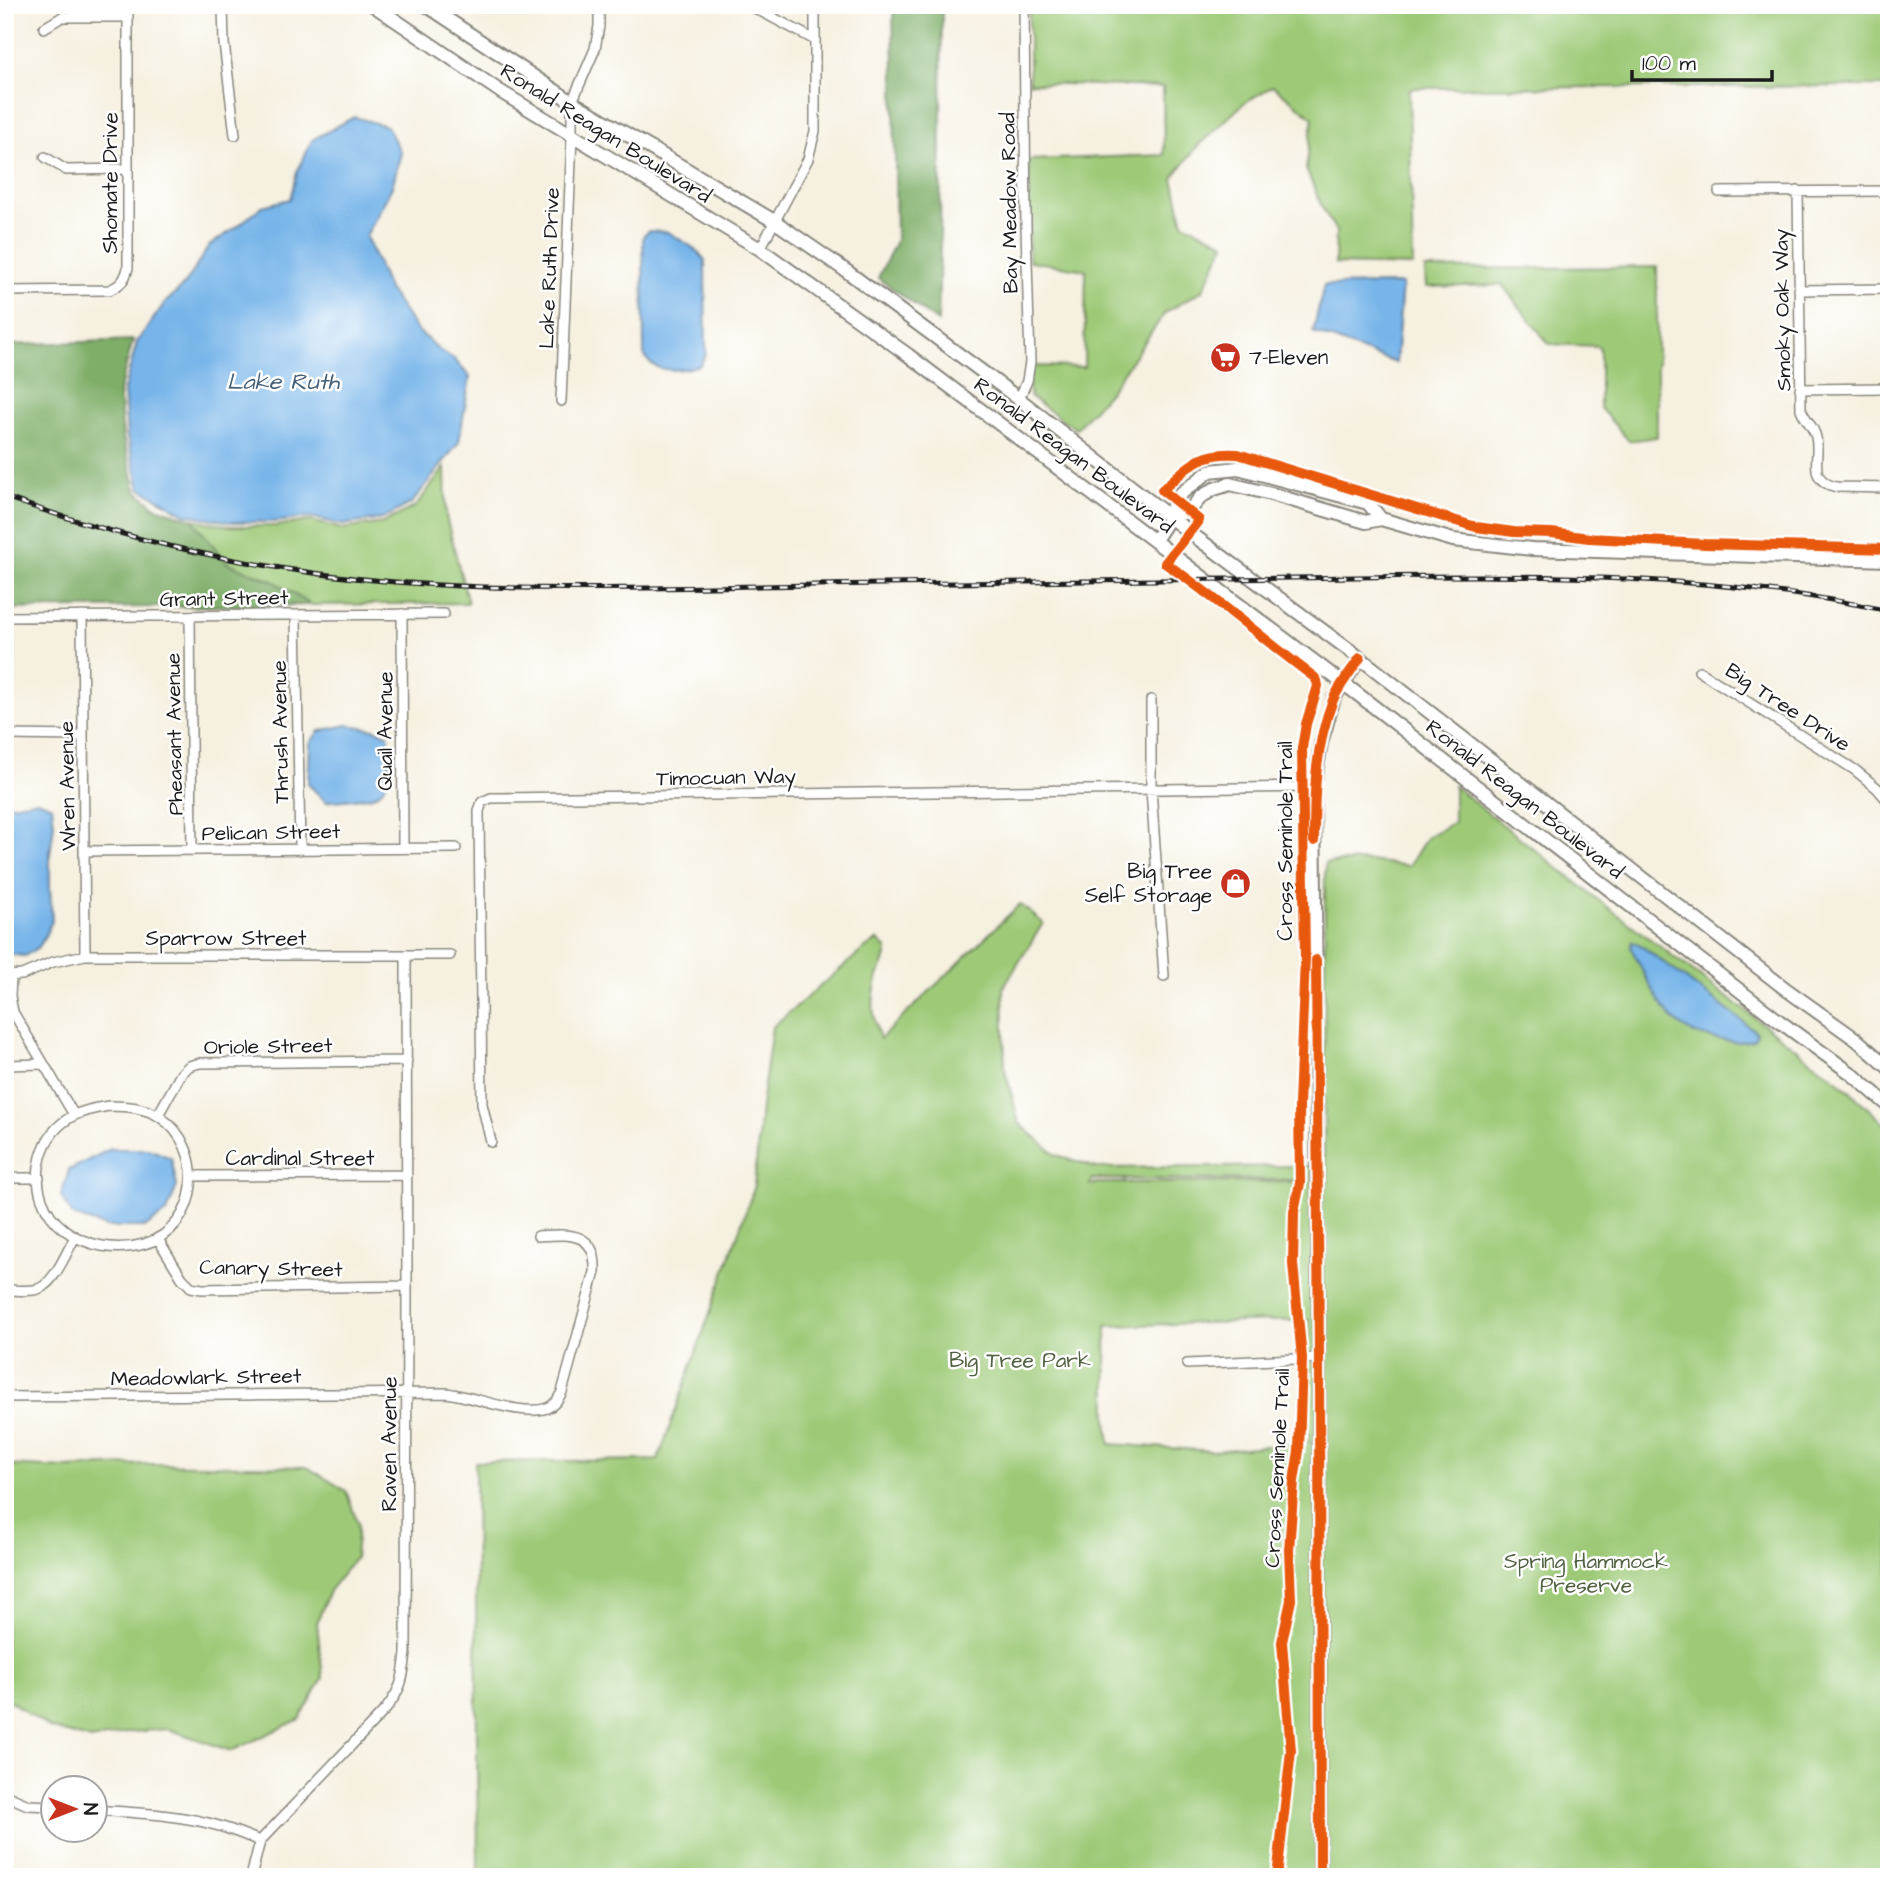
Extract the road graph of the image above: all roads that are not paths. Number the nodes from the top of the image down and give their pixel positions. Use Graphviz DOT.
graph roads {
  1 [pos="128,5"];
  2 [pos="223,5"];
  3 [pos="373,5"];
  4 [pos="426,5"];
  5 [pos="599,5"];
  6 [pos="749,5"];
  7 [pos="814,5"];
  8 [pos="1024,5"];
  9 [pos="128,17"];
  10 [pos="44,28"];
  11 [pos="815,40"];
  12 [pos="572,102"];
  13 [pos="235,135"];
  14 [pos="572,136"];
  15 [pos="45,157"];
  16 [pos="128,169"];
  17 [pos="1798,191"];
  18 [pos="1889,191"];
  19 [pos="1719,192"];
  20 [pos="774,221"];
  21 [pos="760,249"];
  22 [pos="1889,289"];
  23 [pos="1799,290"];
  24 [pos="5,291"];
  25 [pos="1889,388"];
  26 [pos="1800,389"];
  27 [pos="1019,399"];
  28 [pos="561,401"];
  29 [pos="1889,488"];
  30 [pos="1171,516"];
  31 [pos="1381,519"];
  32 [pos="1155,540"];
  33 [pos="1889,559"];
  34 [pos="402,614"];
  35 [pos="444,614"];
  36 [pos="296,615"];
  37 [pos="82,616"];
  38 [pos="190,616"];
  39 [pos="5,617"];
  40 [pos="1360,658"];
  41 [pos="1699,671"];
  42 [pos="1343,684"];
  43 [pos="1151,700"];
  44 [pos="5,735"];
  45 [pos="83,736"];
  46 [pos="1314,787"];
  47 [pos="1151,789"];
  48 [pos="1889,802"];
  49 [pos="403,848"];
  50 [pos="456,848"];
  51 [pos="300,850"];
  52 [pos="85,851"];
  53 [pos="192,851"];
  54 [pos="450,955"];
  55 [pos="85,956"];
  56 [pos="406,956"];
  57 [pos="8,976"];
  58 [pos="1164,976"];
  59 [pos="407,1061"];
  60 [pos="5,1065"];
  61 [pos="43,1065"];
  62 [pos="1889,1068"];
  63 [pos="1889,1106"];
  64 [pos="74,1115"];
  65 [pos="158,1115"];
  66 [pos="491,1142"];
  67 [pos="407,1175"];
  68 [pos="192,1176"];
  69 [pos="5,1178"];
  70 [pos="39,1178"];
  71 [pos="538,1236"];
  72 [pos="75,1237"];
  73 [pos="158,1239"];
  74 [pos="407,1286"];
  75 [pos="5,1290"];
  76 [pos="1319,1358"];
  77 [pos="1187,1364"];
  78 [pos="407,1393"];
  79 [pos="5,1396"];
  80 [pos="5,1795"];
  81 [pos="38,1806"];
  82 [pos="108,1811"];
  83 [pos="260,1841"];
  84 [pos="251,1877"];
  85 [pos="1320,1877"];
  1 -- 9 [label="street, Shomate Drive"];
  2 -- 13 [label="street"];
  3 -- 14 [label="main road, Ronald Reagan Boulevard"];
  4 -- 12 [label="main road, Ronald Reagan Boulevard"];
  5 -- 12 [label="street"];
  6 -- 11 [label="street"];
  7 -- 11 [label="street"];
  8 -- 27 [label="street, Bay Meadow Road"];
  9 -- 10 [label="street"];
  9 -- 16 [label="street, Shomate Drive"];
  11 -- 20 [label="street"];
  12 -- 14 [label="street, Lake Ruth Drive"];
  12 -- 20 [label="main road, Ronald Reagan Boulevard"];
  14 -- 21 [label="main road, Ronald Reagan Boulevard"];
  14 -- 28 [label="street, Lake Ruth Drive"];
  15 -- 16 [label="street"];
  16 -- 24 [label="street, Shomate Drive"];
  17 -- 18 [label="street"];
  17 -- 19 [label="street"];
  17 -- 23 [label="street, Smoky Oak Way"];
  20 -- 21 [label="street"];
  20 -- 27 [label="main road, Ronald Reagan Boulevard"];
  21 -- 32 [label="main road, Ronald Reagan Boulevard"];
  22 -- 23 [label="street"];
  23 -- 26 [label="street, Smoky Oak Way"];
  25 -- 26 [label="street"];
  26 -- 29 [label="street, Smoky Oak Way"];
  27 -- 30 [label="main road, Ronald Reagan Boulevard"];
  30 -- 31 [label="main road"];
  30 -- 31 [label="main road"];
  30 -- 32 [label="main road"];
  30 -- 40 [label="main road, Ronald Reagan Boulevard"];
  31 -- 33 [label="main road"];
  32 -- 42 [label="main road, Ronald Reagan Boulevard"];
  34 -- 35 [label="street, Grant Street"];
  34 -- 36 [label="street, Grant Street"];
  34 -- 49 [label="street, Quail Avenue"];
  36 -- 38 [label="street, Grant Street"];
  36 -- 51 [label="street, Thrush Avenue"];
  37 -- 38 [label="street, Grant Street"];
  37 -- 39 [label="street, Grant Street"];
  37 -- 45 [label="street, Wren Avenue"];
  38 -- 53 [label="street, Pheasant Avenue"];
  40 -- 42 [label="main road"];
  40 -- 62 [label="main road, Ronald Reagan Boulevard"];
  41 -- 48 [label="street, Big Tree Drive"];
  42 -- 46 [label="main road"];
  42 -- 63 [label="main road, Ronald Reagan Boulevard"];
  43 -- 47 [label="street"];
  44 -- 45 [label="street"];
  45 -- 52 [label="street, Wren Avenue"];
  46 -- 47 [label="street, Timocuan Way"];
  46 -- 76 [label="main road"];
  47 -- 58 [label="street"];
  47 -- 66 [label="street, Timocuan Way"];
  49 -- 50 [label="street, Pelican Street"];
  49 -- 51 [label="street, Pelican Street"];
  51 -- 53 [label="street, Pelican Street"];
  52 -- 53 [label="street, Pelican Street"];
  52 -- 55 [label="street, Wren Avenue"];
  54 -- 56 [label="street, Sparrow Street"];
  55 -- 56 [label="street, Sparrow Street"];
  55 -- 57 [label="street, Sparrow Street"];
  56 -- 59 [label="street, Raven Avenue"];
  57 -- 61 [label="street"];
  59 -- 65 [label="street, Oriole Street"];
  59 -- 67 [label="street, Raven Avenue"];
  60 -- 61 [label="street"];
  61 -- 64 [label="street"];
  64 -- 65 [label="street"];
  64 -- 70 [label="street"];
  65 -- 68 [label="street"];
  67 -- 68 [label="street, Cardinal Street"];
  67 -- 74 [label="street, Raven Avenue"];
  68 -- 73 [label="street"];
  69 -- 70 [label="street"];
  70 -- 72 [label="street"];
  71 -- 78 [label="street, Meadowlark Street"];
  72 -- 73 [label="street"];
  72 -- 75 [label="street"];
  73 -- 74 [label="street, Canary Street"];
  74 -- 78 [label="street, Raven Avenue"];
  76 -- 77 [label="street"];
  76 -- 85 [label="main road"];
  78 -- 79 [label="street, Meadowlark Street"];
  78 -- 83 [label="street, Raven Avenue"];
  80 -- 81 [label="street"];
  82 -- 83 [label="street"];
  83 -- 84 [label="street, Raven Avenue"];
}
